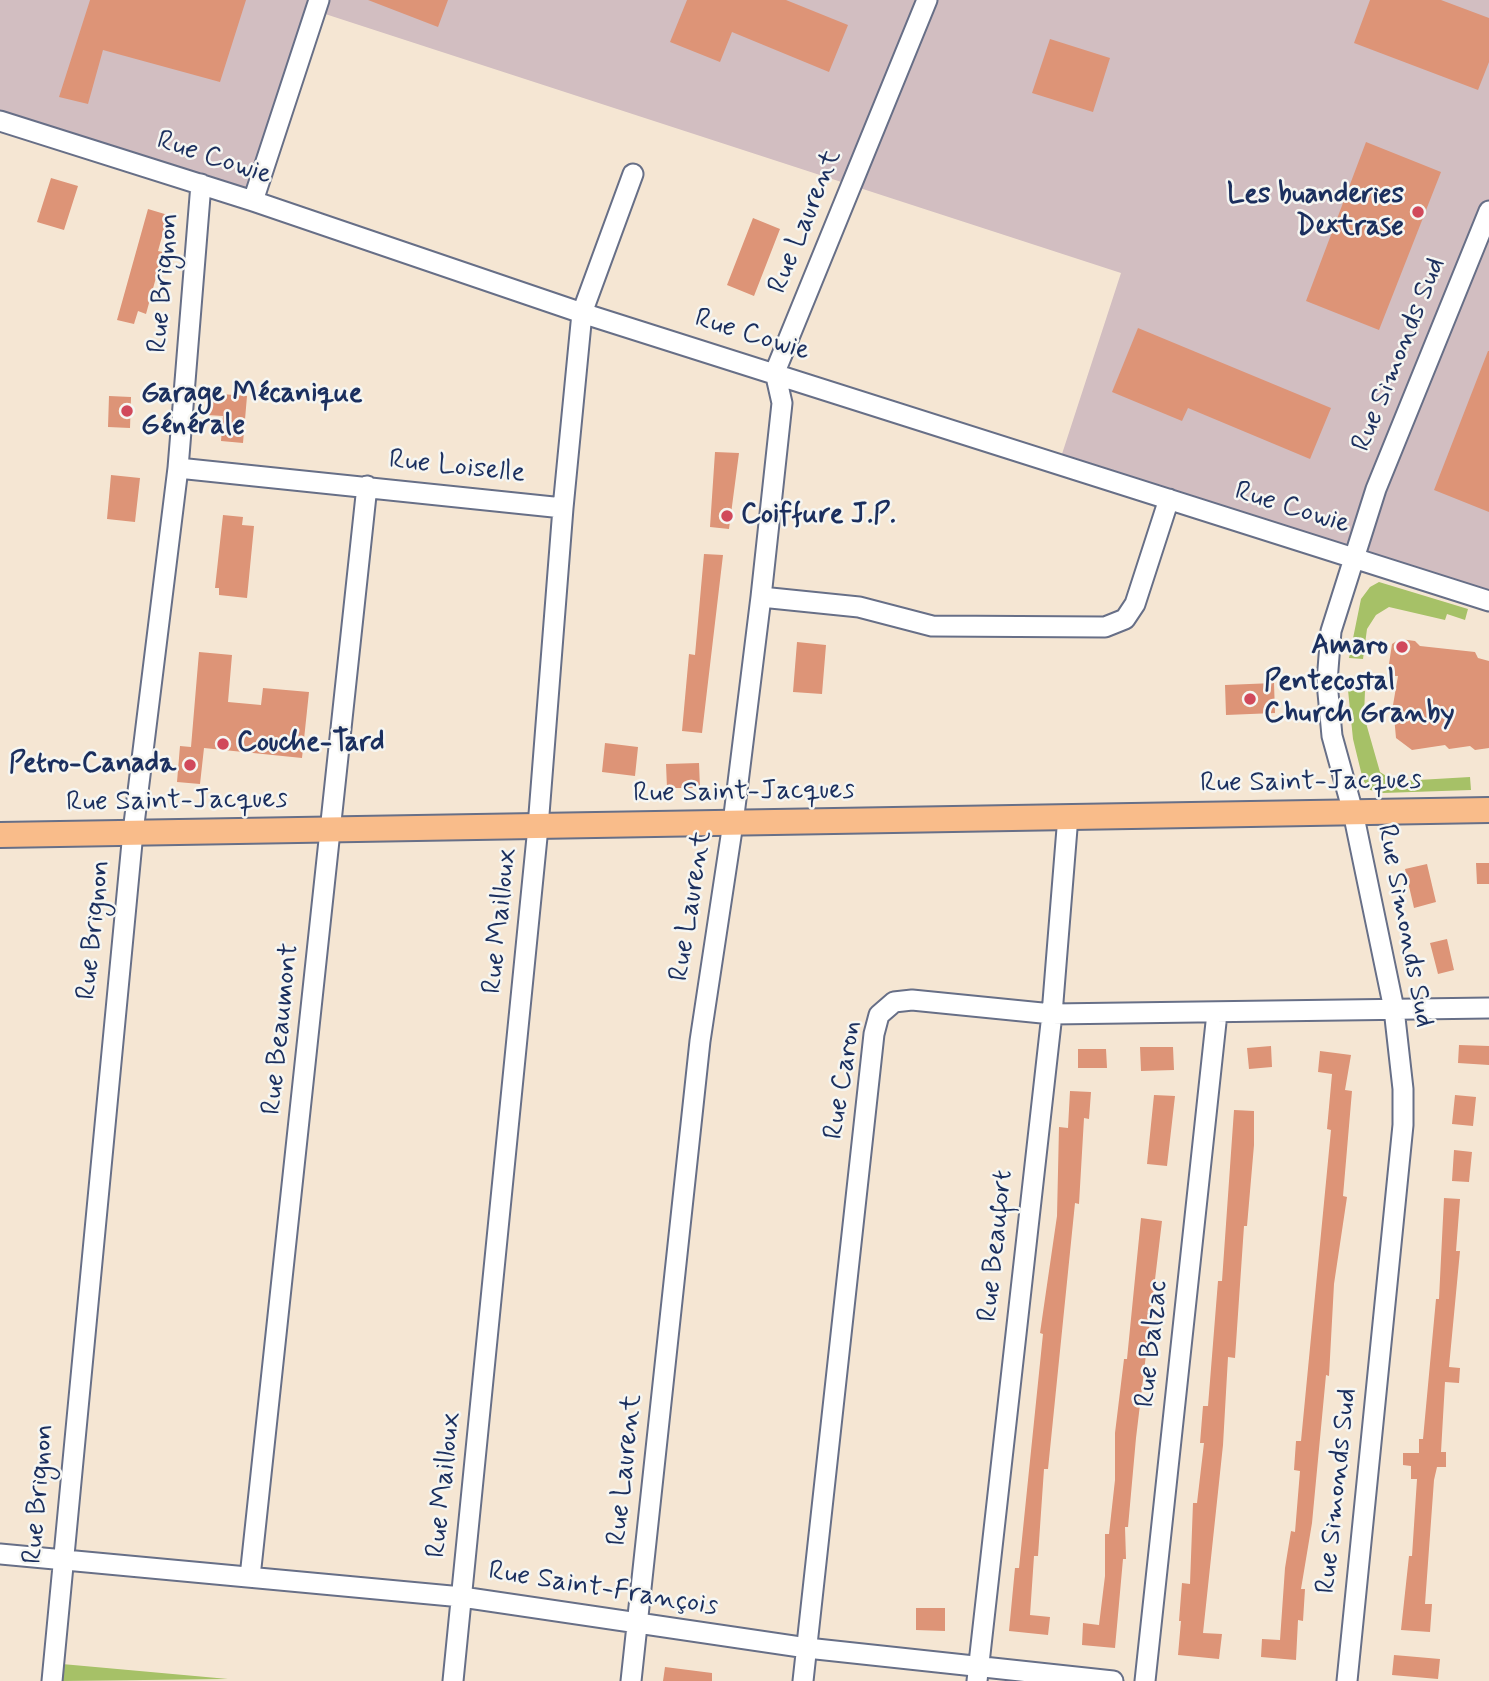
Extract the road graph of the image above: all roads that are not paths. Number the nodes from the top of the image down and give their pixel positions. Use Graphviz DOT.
graph roads {
  1 [pos="319,0"];
  2 [pos="927,0"];
  3 [pos="0,121"];
  4 [pos="633,174"];
  5 [pos="201,184"];
  6 [pos="253,201"];
  7 [pos="1489,211"];
  8 [pos="583,313"];
  9 [pos="775,372"];
  10 [pos="178,468"];
  11 [pos="367,486"];
  12 [pos="1169,499"];
  13 [pos="563,508"];
  14 [pos="1353,557"];
  15 [pos="761,597"];
  16 [pos="1489,601"];
  17 [pos="1489,810"];
  18 [pos="1353,812"];
  19 [pos="1068,816"];
  20 [pos="733,823"];
  21 [pos="538,827"];
  22 [pos="332,830"];
  23 [pos="133,832"];
  24 [pos="0,835"];
  25 [pos="1489,1008"];
  26 [pos="1394,1009"];
  27 [pos="1217,1013"];
  28 [pos="1052,1014"];
  29 [pos="0,1554"];
  30 [pos="62,1560"];
  31 [pos="250,1577"];
  32 [pos="462,1597"];
  33 [pos="637,1625"];
  34 [pos="807,1648"];
  35 [pos="978,1674"];
  36 [pos="52,1681"];
  37 [pos="453,1681"];
  38 [pos="631,1681"];
  39 [pos="803,1681"];
  40 [pos="1113,1681"];
  41 [pos="1146,1681"];
  42 [pos="1347,1681"];
  1 -- 6 [label="street"];
  2 -- 9 [label="street, Rue Laurent"];
  3 -- 5 [label="street, Rue Cowie"];
  4 -- 8 [label="street, Rue Mailloux"];
  5 -- 6 [label="street, Rue Cowie"];
  5 -- 10 [label="street, Rue Brignon"];
  6 -- 8 [label="street, Rue Cowie"];
  7 -- 14 [label="street, Rue Simonds Sud"];
  8 -- 9 [label="street, Rue Cowie"];
  8 -- 13 [label="street, Rue Mailloux"];
  9 -- 12 [label="street, Rue Cowie"];
  9 -- 15 [label="street, Rue Laurent"];
  10 -- 11 [label="street, Rue Loiselle"];
  10 -- 23 [label="street, Rue Brignon"];
  11 -- 13 [label="street, Rue Loiselle"];
  11 -- 22 [label="street, Rue Beaumont"];
  12 -- 14 [label="street, Rue Cowie"];
  12 -- 15 [label="street"];
  13 -- 21 [label="street, Rue Mailloux"];
  14 -- 16 [label="street, Rue Cowie"];
  14 -- 18 [label="street, Rue Simonds Sud"];
  15 -- 20 [label="street, Rue Laurent"];
  17 -- 18 [label="main road, Rue Saint-Jacques"];
  18 -- 19 [label="main road, Rue Saint-Jacques"];
  18 -- 26 [label="street, Rue Simonds Sud"];
  19 -- 20 [label="main road, Rue Saint-Jacques"];
  19 -- 28 [label="street, Rue Beaufort"];
  20 -- 21 [label="main road, Rue Saint-Jacques"];
  20 -- 33 [label="street, Rue Laurent"];
  21 -- 22 [label="main road, Rue Saint-Jacques"];
  21 -- 32 [label="street, Rue Mailloux"];
  22 -- 23 [label="main road, Rue Saint-Jacques"];
  22 -- 31 [label="street, Rue Beaumont"];
  23 -- 24 [label="main road, Rue Saint-Jacques"];
  23 -- 30 [label="street, Rue Brignon"];
  25 -- 26 [label="street, Rue Caron"];
  26 -- 27 [label="street, Rue Caron"];
  26 -- 42 [label="street, Rue Simonds Sud"];
  27 -- 28 [label="street, Rue Caron"];
  27 -- 41 [label="street, Rue Balzac"];
  28 -- 34 [label="street, Rue Caron"];
  28 -- 35 [label="street, Rue Beaufort"];
  29 -- 30 [label="street, Rue Saint-François"];
  30 -- 31 [label="street, Rue Saint-François"];
  30 -- 36 [label="street, Rue Brignon"];
  31 -- 32 [label="street, Rue Saint-François"];
  32 -- 33 [label="street, Rue Saint-François"];
  32 -- 37 [label="street, Rue Mailloux"];
  33 -- 34 [label="street, Rue Saint-François"];
  33 -- 38 [label="street, Rue Laurent"];
  34 -- 35 [label="street, Rue Saint-François"];
  34 -- 39 [label="street, Rue Caron"];
  35 -- 40 [label="street, Rue Saint-François"];
}
